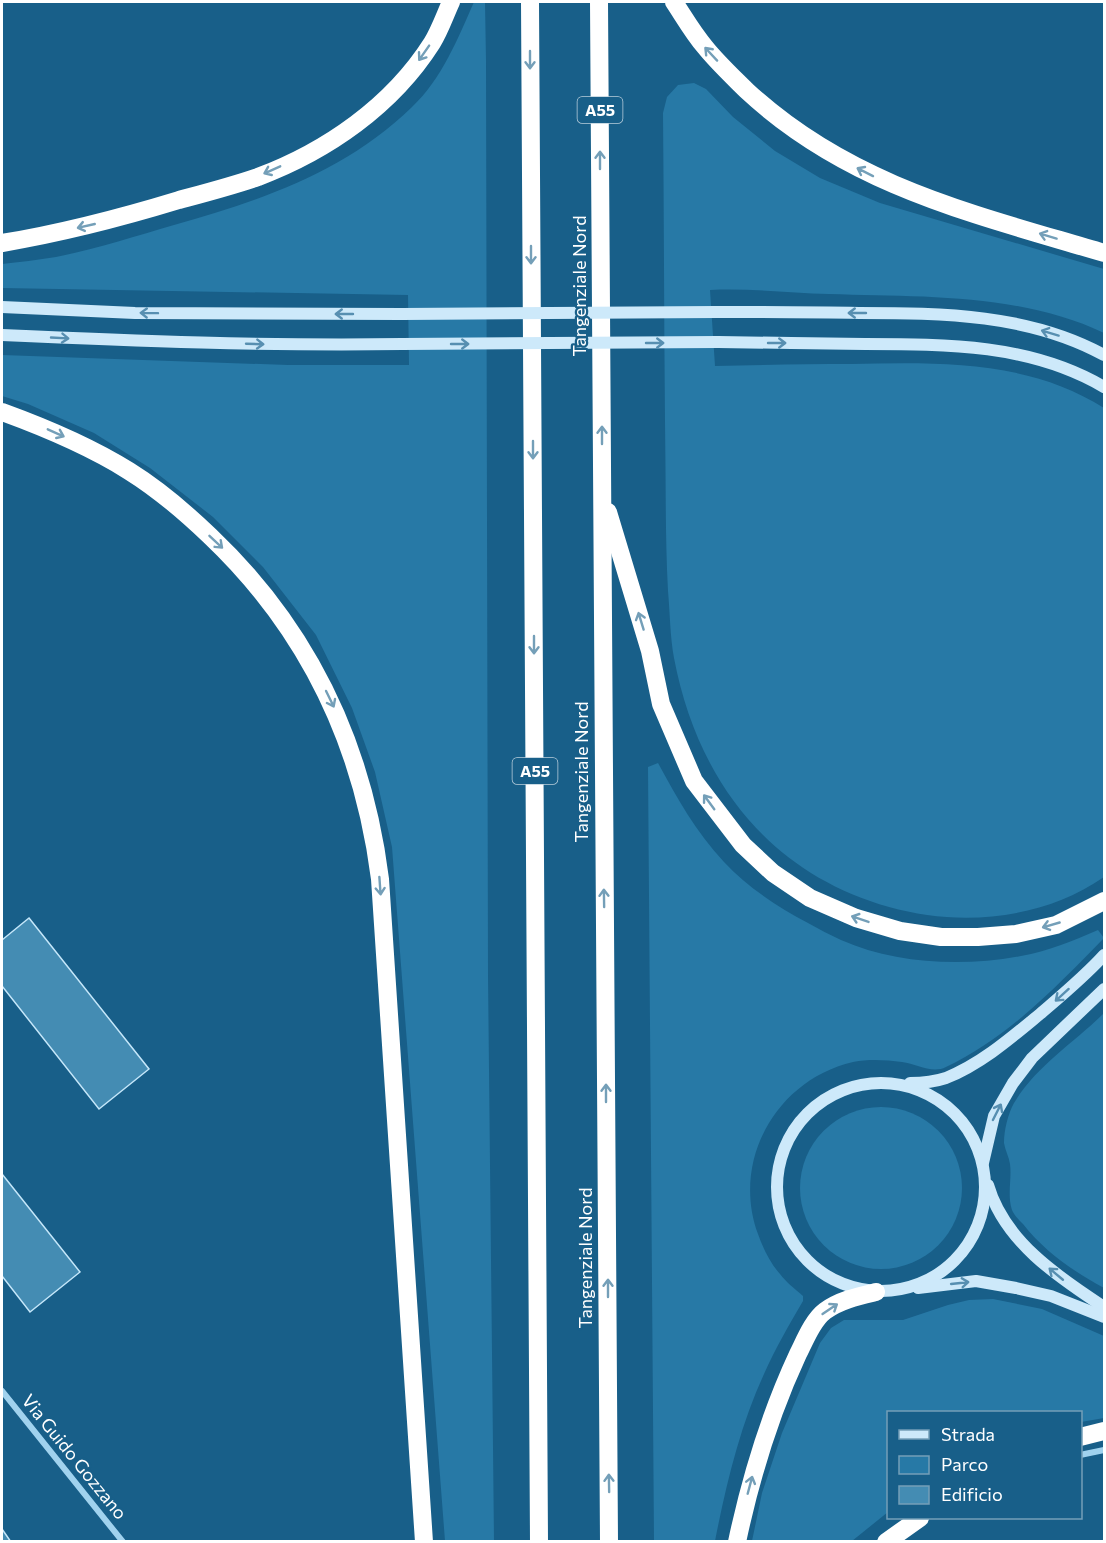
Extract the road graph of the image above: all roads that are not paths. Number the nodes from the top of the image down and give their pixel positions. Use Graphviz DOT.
graph roads {
  1 [pos="451,2"];
  2 [pos="530,2"];
  3 [pos="599,2"];
  4 [pos="674,2"];
  5 [pos="2,243"];
  6 [pos="1104,253"];
  7 [pos="2,307"];
  8 [pos="2,335"];
  9 [pos="1104,355"];
  10 [pos="1104,387"];
  11 [pos="2,412"];
  12 [pos="602,493"];
  13 [pos="1104,901"];
  14 [pos="1104,955"];
  15 [pos="1104,989"];
  16 [pos="897,1084"];
  17 [pos="982,1168"];
  18 [pos="902,1290"];
  19 [pos="876,1292"];
  20 [pos="1104,1307"];
  21 [pos="1104,1317"];
  22 [pos="2,1391"];
  23 [pos="1104,1431"];
  24 [pos="1082,1436"];
  25 [pos="1104,1450"];
  26 [pos="1082,1455"];
  27 [pos="919,1519"];
  28 [pos="123,1542"];
  29 [pos="424,1542"];
  30 [pos="539,1542"];
  31 [pos="609,1542"];
  32 [pos="737,1542"];
  33 [pos="886,1542"];
  1 -- 5 [label="highway, one-way"];
  2 -- 30 [label="highway, A55, one-way"];
  12 -- 3 [label="highway, Tangenziale Nord / A55, one-way"];
  6 -- 4 [label="highway, one-way"];
  9 -- 7 [label="street, one-way, bridge"];
  8 -- 10 [label="street, one-way, bridge"];
  11 -- 29 [label="highway, one-way"];
  13 -- 12 [label="highway, one-way"];
  31 -- 12 [label="highway, Tangenziale Nord / A55, one-way"];
  14 -- 16 [label="street, one-way"];
  17 -- 15 [label="street, one-way"];
  16 -- 17 [label="street"];
  16 -- 19 [label="street"];
  17 -- 18 [label="street"];
  20 -- 17 [label="street, one-way"];
  18 -- 19 [label="street"];
  18 -- 21 [label="street, one-way"];
  32 -- 19 [label="highway, one-way"];
  22 -- 28 [label="street, Via Guido Gozzano"];
  23 -- 24 [label="highway"];
  25 -- 26 [label="street"];
  27 -- 33 [label="highway"];
}
